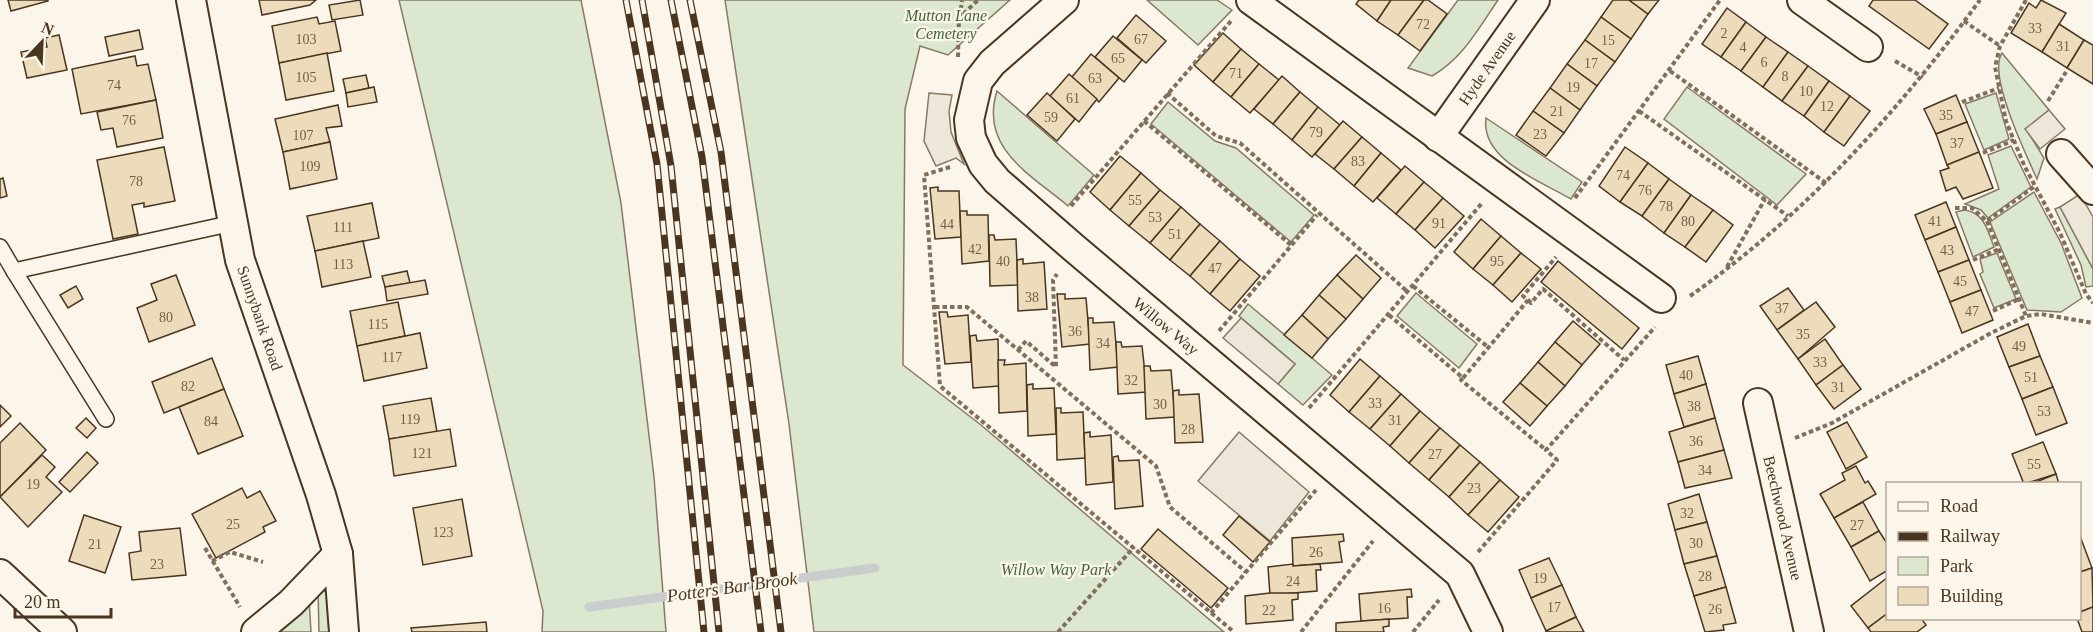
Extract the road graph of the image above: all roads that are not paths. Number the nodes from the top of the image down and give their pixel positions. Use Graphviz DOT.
graph roads {
  1 [pos="191,0"];
  2 [pos="1064,0"];
  3 [pos="1535,0"];
  4 [pos="1803,0"];
  5 [pos="1242,8"];
  6 [pos="1868,47"];
  7 [pos="1438,137"];
  8 [pos="2061,154"];
  9 [pos="2093,190"];
  10 [pos="233,223"];
  11 [pos="0,247"];
  12 [pos="14,271"];
  13 [pos="1667,307"];
  14 [pos="1758,403"];
  15 [pos="106,419"];
  16 [pos="338,554"];
  17 [pos="0,574"];
  18 [pos="1807,631"];
  19 [pos="62,632"];
  20 [pos="256,632"];
  21 [pos="344,632"];
  22 [pos="1488,632"];
  1 -- 10 [label="street, Sunnybank Road"];
  2 -- 22 [label="street, Willow Way"];
  3 -- 7 [label="street, Hyde Avenue"];
  4 -- 6 [label="street"];
  5 -- 7 [label="street"];
  7 -- 13 [label="street"];
  8 -- 9 [label="street"];
  10 -- 12 [label="lane"];
  10 -- 16 [label="street, Sunnybank Road"];
  11 -- 12 [label="lane"];
  12 -- 15 [label="lane"];
  14 -- 18 [label="street, Beechwood Avenue"];
  16 -- 20 [label="street"];
  16 -- 21 [label="street, Sunnybank Road"];
  17 -- 19 [label="street"];
}
